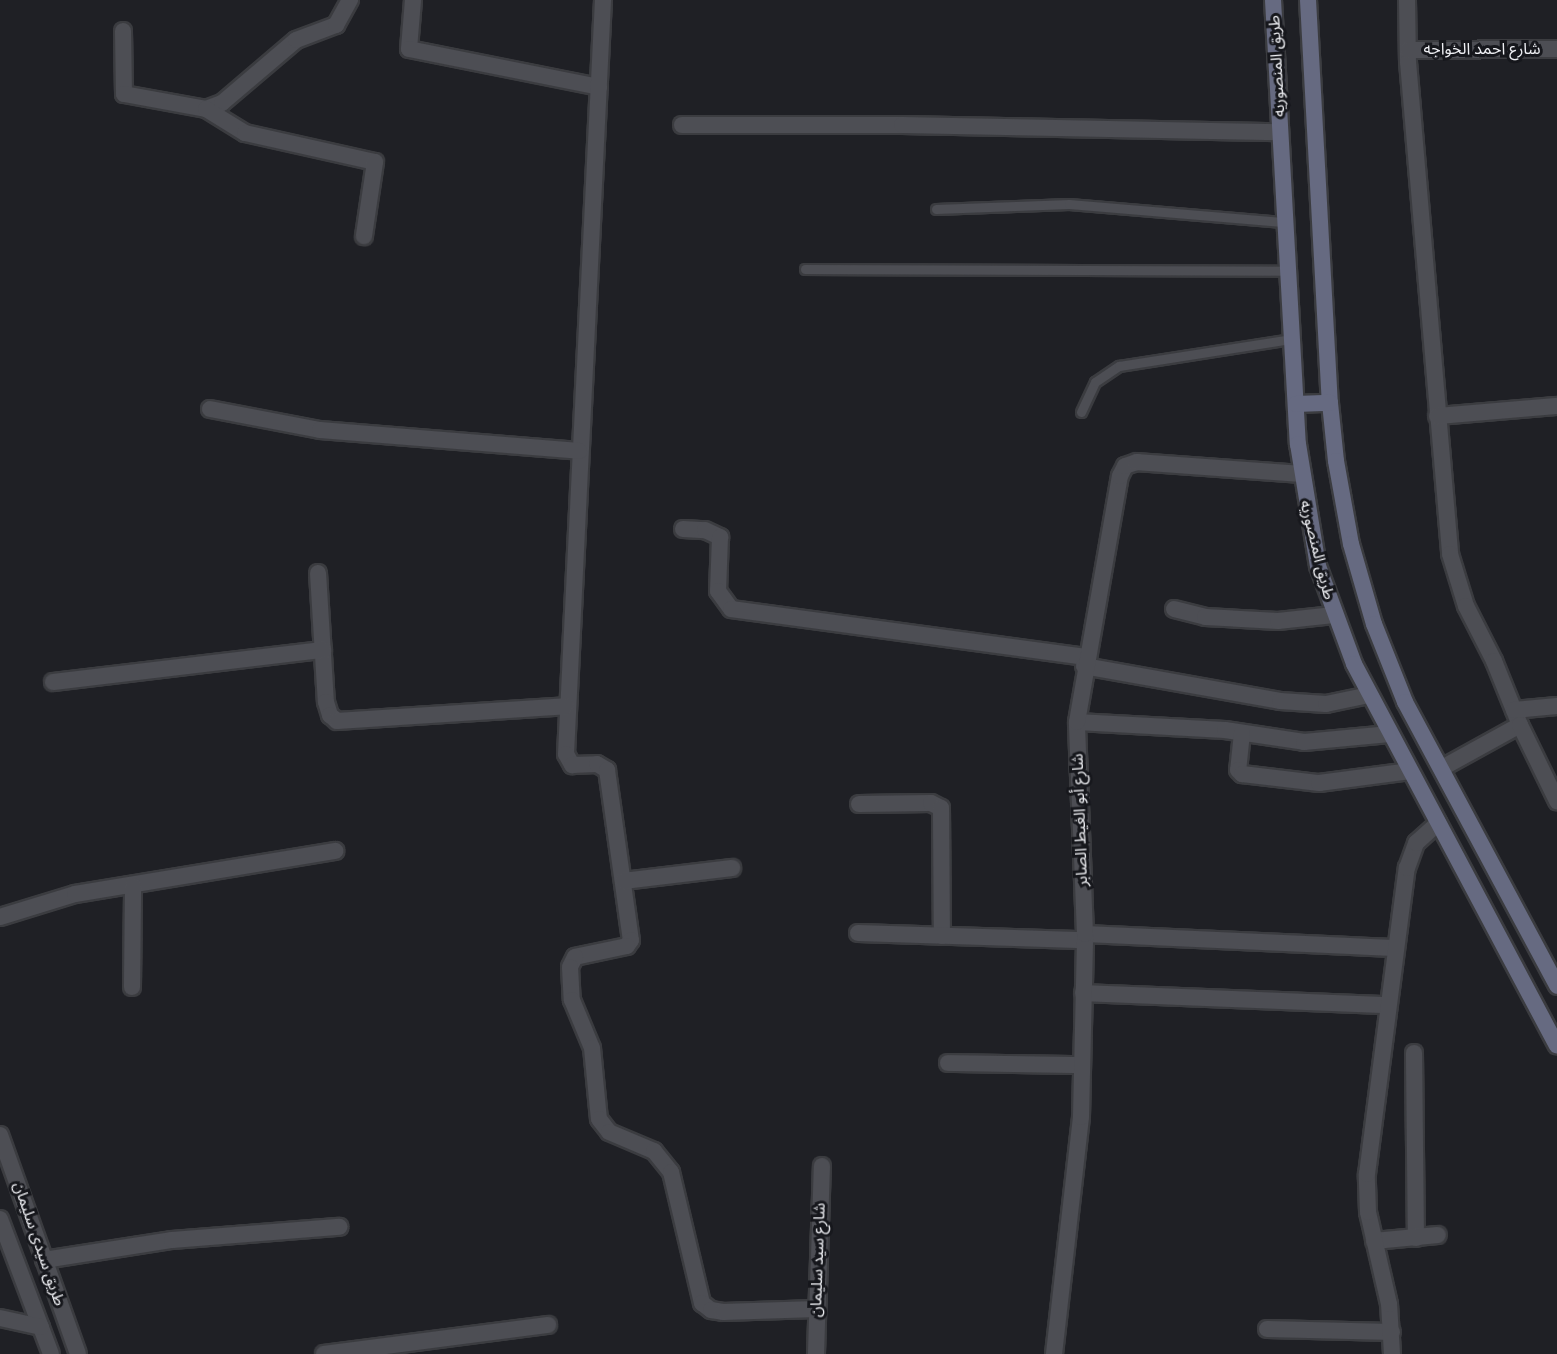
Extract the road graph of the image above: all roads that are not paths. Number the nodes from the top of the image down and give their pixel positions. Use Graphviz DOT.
graph roads {
  1 [pos="350,0"];
  2 [pos="413,0"];
  3 [pos="603,0"];
  4 [pos="1273,0"];
  5 [pos="1308,0"];
  6 [pos="1407,0"];
  7 [pos="123,31"];
  8 [pos="1557,49"];
  9 [pos="1408,50"];
  10 [pos="599,87"];
  11 [pos="206,109"];
  12 [pos="682,125"];
  13 [pos="1280,132"];
  14 [pos="936,209"];
  15 [pos="1285,222"];
  16 [pos="364,237"];
  17 [pos="805,269"];
  18 [pos="1287,271"];
  19 [pos="1292,339"];
  20 [pos="1330,403"];
  21 [pos="1296,404"];
  22 [pos="1557,406"];
  23 [pos="210,409"];
  24 [pos="1081,412"];
  25 [pos="1437,416"];
  26 [pos="579,451"];
  27 [pos="1301,474"];
  28 [pos="683,529"];
  29 [pos="318,573"];
  30 [pos="1174,609"];
  31 [pos="1334,615"];
  32 [pos="323,650"];
  33 [pos="1085,662"];
  34 [pos="53,682"];
  35 [pos="1369,695"];
  36 [pos="566,706"];
  37 [pos="1557,706"];
  38 [pos="1517,718"];
  39 [pos="1077,722"];
  40 [pos="1242,734"];
  41 [pos="1390,734"];
  42 [pos="1447,765"];
  43 [pos="1410,771"];
  44 [pos="1557,801"];
  45 [pos="859,804"];
  46 [pos="1438,823"];
  47 [pos="335,851"];
  48 [pos="732,868"];
  49 [pos="623,881"];
  50 [pos="133,886"];
  51 [pos="0,917"];
  52 [pos="858,933"];
  53 [pos="942,936"];
  54 [pos="1085,937"];
  55 [pos="1394,948"];
  56 [pos="1557,986"];
  57 [pos="132,987"];
  58 [pos="1083,993"];
  59 [pos="1388,1005"];
  60 [pos="1557,1045"];
  61 [pos="1414,1053"];
  62 [pos="948,1063"];
  63 [pos="1080,1065"];
  64 [pos="0,1135"];
  65 [pos="822,1166"];
  66 [pos="0,1219"];
  67 [pos="339,1227"];
  68 [pos="1438,1235"];
  69 [pos="1416,1238"];
  70 [pos="1374,1241"];
  71 [pos="44,1260"];
  72 [pos="57,1297"];
  73 [pos="32,1303"];
  74 [pos="816,1309"];
  75 [pos="0,1318"];
  76 [pos="548,1325"];
  77 [pos="41,1327"];
  78 [pos="1267,1329"];
  79 [pos="1392,1332"];
  80 [pos="51,1354"];
  81 [pos="78,1354"];
  82 [pos="329,1354"];
  83 [pos="816,1354"];
  84 [pos="1054,1354"];
  85 [pos="1392,1354"];
  1 -- 11 [label="street"];
  2 -- 10 [label="street"];
  3 -- 10 [label="street"];
  4 -- 13 [label="main road, طريق المنصوريه"];
  5 -- 20 [label="main road"];
  6 -- 9 [label="street"];
  7 -- 11 [label="street"];
  8 -- 9 [label="street, شارع احمد الخواجه"];
  9 -- 25 [label="street"];
  10 -- 26 [label="street"];
  11 -- 16 [label="street"];
  12 -- 13 [label="street"];
  13 -- 15 [label="main road, طريق المنصوريه"];
  14 -- 15 [label="lane"];
  15 -- 18 [label="main road, طريق المنصوريه"];
  17 -- 18 [label="lane"];
  18 -- 19 [label="main road, طريق المنصوريه"];
  19 -- 21 [label="main road, طريق المنصوريه"];
  19 -- 24 [label="lane"];
  20 -- 21 [label="main road"];
  20 -- 42 [label="main road"];
  21 -- 27 [label="main road, طريق المنصوريه"];
  22 -- 25 [label="street"];
  23 -- 26 [label="street"];
  25 -- 38 [label="street"];
  26 -- 36 [label="street"];
  27 -- 31 [label="main road, طريق المنصوريه"];
  27 -- 33 [label="street, شارع أبو الغيط الصابر"];
  28 -- 33 [label="street"];
  29 -- 32 [label="street"];
  30 -- 31 [label="street"];
  31 -- 35 [label="main road, طريق المنصوريه"];
  32 -- 34 [label="street"];
  32 -- 36 [label="street"];
  33 -- 35 [label="street"];
  33 -- 39 [label="street, شارع أبو الغيط الصابر"];
  35 -- 41 [label="main road, طريق المنصوريه"];
  36 -- 49 [label="street"];
  37 -- 38 [label="street"];
  38 -- 42 [label="street"];
  38 -- 44 [label="street"];
  39 -- 40 [label="street"];
  39 -- 54 [label="street, شارع أبو الغيط الصابر"];
  40 -- 41 [label="street"];
  40 -- 43 [label="street"];
  41 -- 43 [label="main road, طريق المنصوريه"];
  42 -- 56 [label="main road"];
  43 -- 46 [label="main road, طريق المنصوريه"];
  45 -- 53 [label="street"];
  46 -- 55 [label="street"];
  46 -- 60 [label="main road, طريق المنصوريه"];
  47 -- 50 [label="street"];
  48 -- 49 [label="street"];
  49 -- 74 [label="street"];
  50 -- 51 [label="street"];
  50 -- 57 [label="street"];
  52 -- 53 [label="street"];
  53 -- 54 [label="street"];
  54 -- 55 [label="street"];
  54 -- 58 [label="street, شارع أبو الغيط الصابر"];
  55 -- 59 [label="street"];
  58 -- 59 [label="street"];
  58 -- 63 [label="street, شارع أبو الغيط الصابر"];
  59 -- 70 [label="street"];
  61 -- 69 [label="street"];
  62 -- 63 [label="street"];
  63 -- 84 [label="street, شارع أبو الغيط الصابر"];
  64 -- 71 [label="street, طريق سيدى سليمان"];
  65 -- 74 [label="street, شارع سيد سليمان"];
  66 -- 73 [label="street, طريق سيدى سليمان"];
  67 -- 71 [label="street"];
  68 -- 69 [label="street"];
  69 -- 70 [label="street"];
  70 -- 79 [label="street"];
  71 -- 72 [label="street, طريق سيدى سليمان"];
  72 -- 73 [label="street"];
  72 -- 81 [label="street, طريق سيدى سليمان"];
  73 -- 77 [label="street, طريق سيدى سليمان"];
  74 -- 83 [label="street, شارع سيد سليمان"];
  75 -- 77 [label="street"];
  76 -- 82 [label="street"];
  77 -- 80 [label="street, طريق سيدى سليمان"];
  78 -- 79 [label="street"];
  79 -- 85 [label="street"];
}
